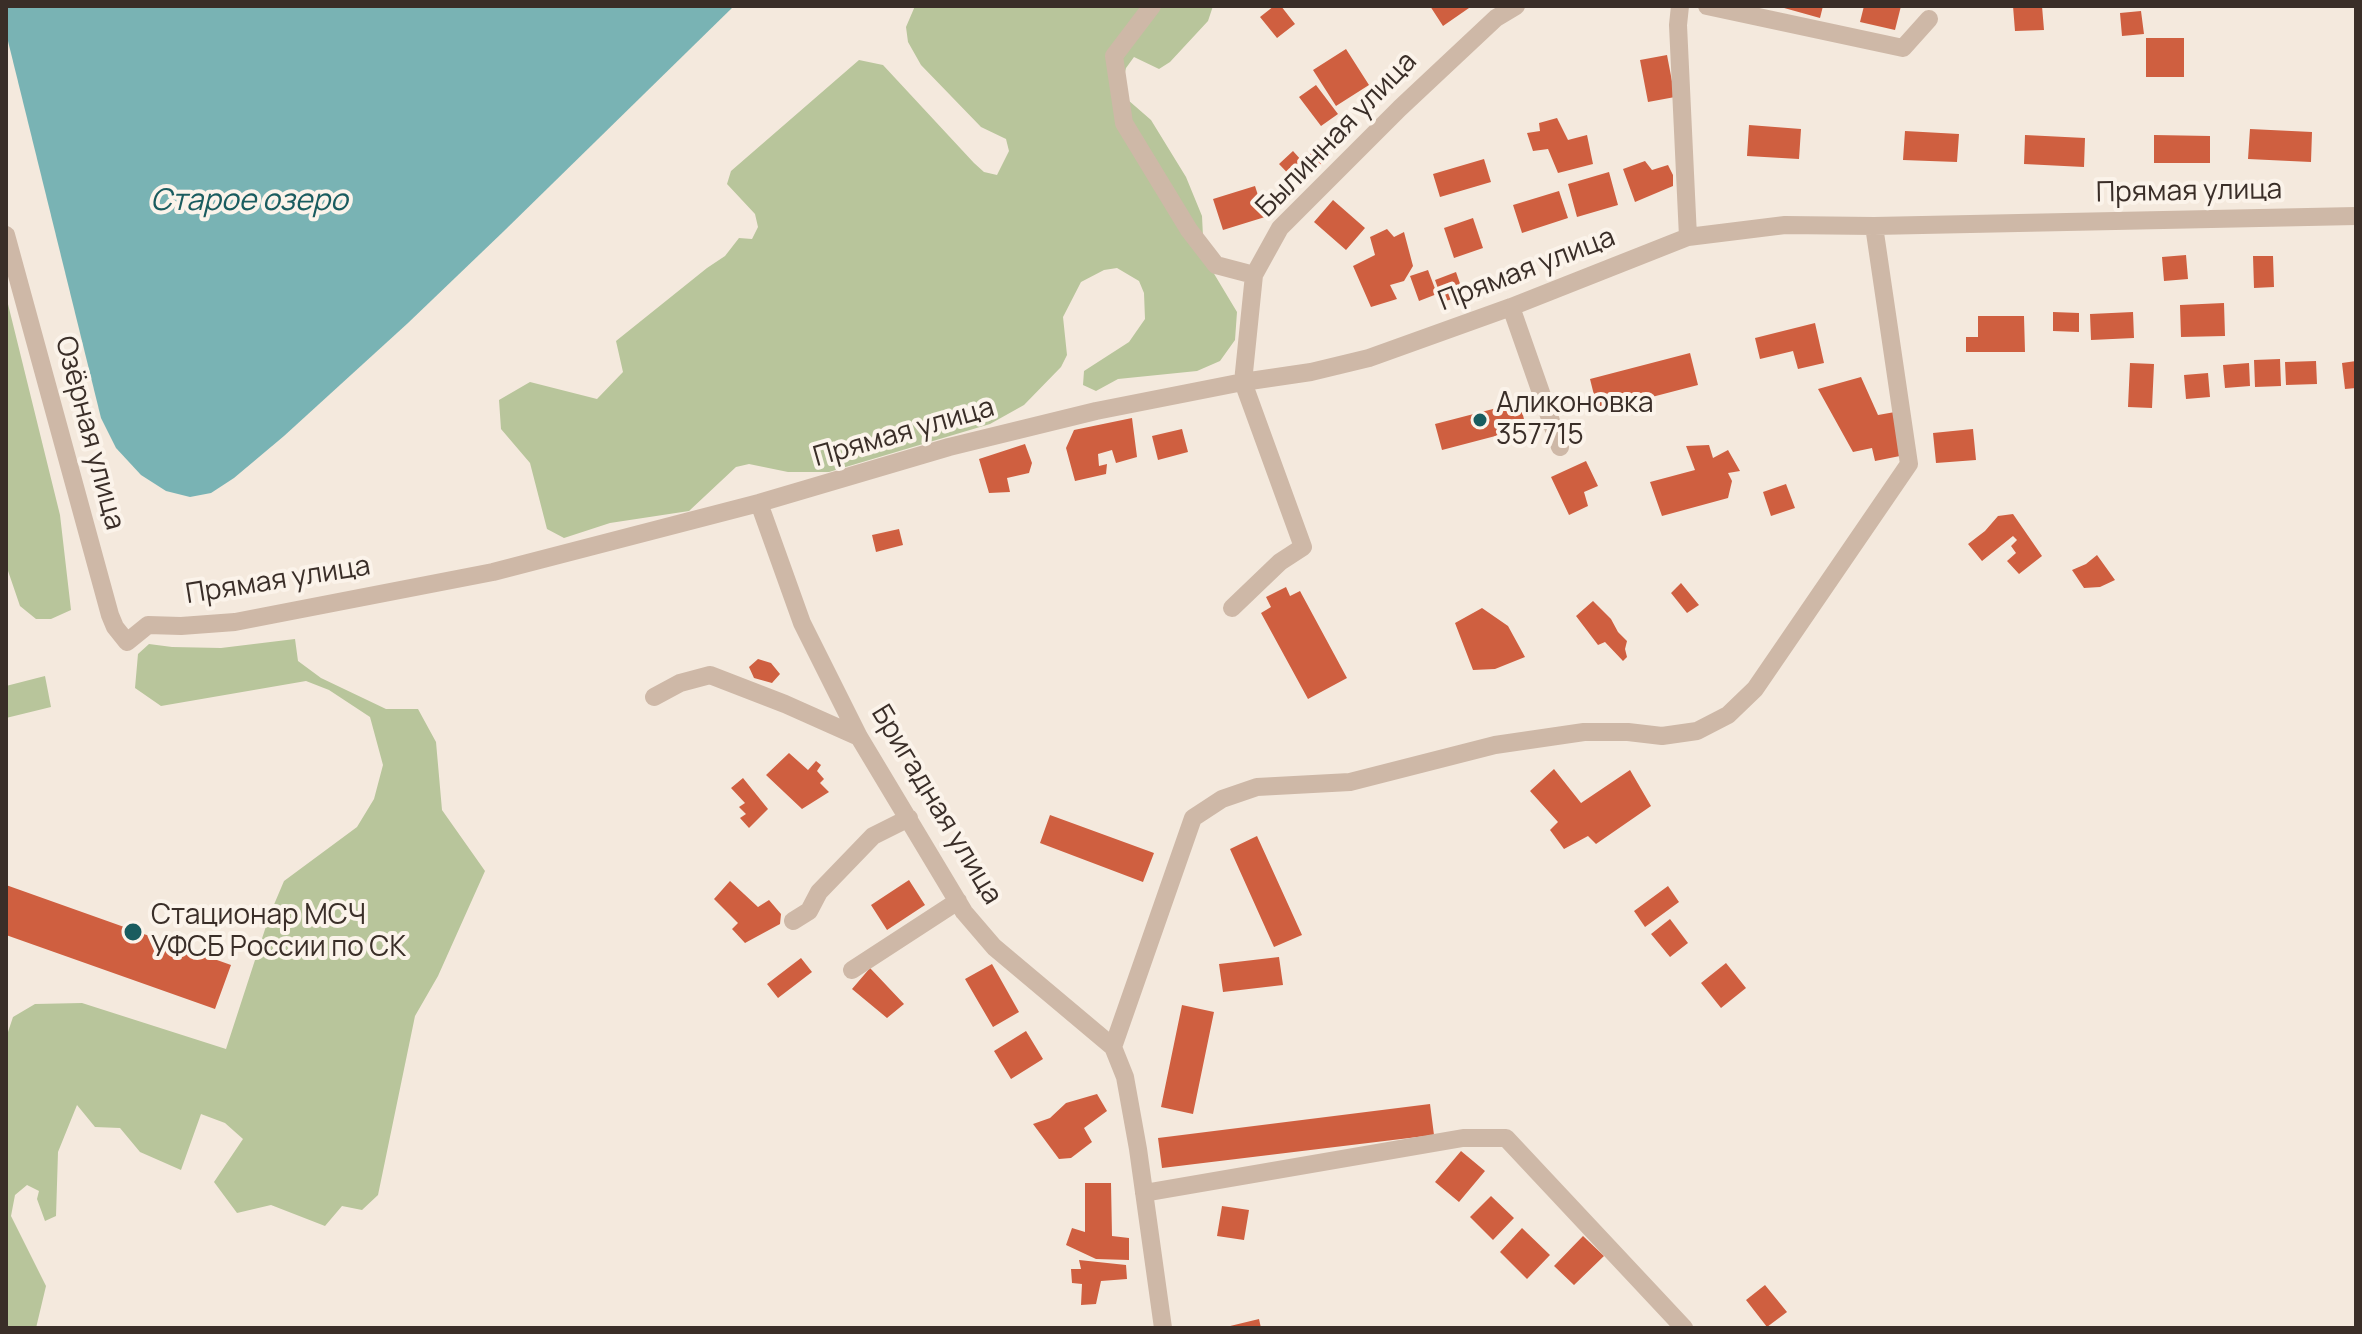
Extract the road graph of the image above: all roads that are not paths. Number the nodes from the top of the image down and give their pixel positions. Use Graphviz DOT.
graph roads {
  1 [pos="1152,6"];
  2 [pos="1516,6"];
  3 [pos="1680,6"];
  4 [pos="1707,6"];
  5 [pos="1929,19"];
  6 [pos="2356,216"];
  7 [pos="1874,226"];
  8 [pos="6,235"];
  9 [pos="1688,237"];
  10 [pos="1254,275"];
  11 [pos="1511,307"];
  12 [pos="1243,382"];
  13 [pos="1560,447"];
  14 [pos="759,503"];
  15 [pos="1232,608"];
  16 [pos="127,642"];
  17 [pos="654,697"];
  18 [pos="859,737"];
  19 [pos="909,818"];
  20 [pos="958,901"];
  21 [pos="793,921"];
  22 [pos="852,970"];
  23 [pos="1113,1047"];
  24 [pos="1144,1193"];
  25 [pos="1163,1328"];
  26 [pos="1684,1328"];
  1 -- 10 [label="street"];
  2 -- 10 [label="street, Былинная улица"];
  3 -- 9 [label="street"];
  4 -- 5 [label="street"];
  6 -- 7 [label="street, Прямая улица"];
  7 -- 9 [label="street, Прямая улица"];
  7 -- 23 [label="street"];
  8 -- 16 [label="street, Озёрная улица"];
  9 -- 11 [label="street, Прямая улица"];
  10 -- 12 [label="street, Былинная улица"];
  11 -- 12 [label="street, Прямая улица"];
  11 -- 13 [label="street"];
  12 -- 14 [label="street, Прямая улица"];
  12 -- 15 [label="street"];
  14 -- 16 [label="street, Прямая улица"];
  14 -- 18 [label="street, Бригадная улица"];
  17 -- 18 [label="street"];
  18 -- 19 [label="street, Бригадная улица"];
  19 -- 20 [label="street, Бригадная улица"];
  19 -- 21 [label="street"];
  20 -- 22 [label="street"];
  20 -- 23 [label="street, Бригадная улица"];
  23 -- 24 [label="street"];
  24 -- 25 [label="street"];
  24 -- 26 [label="street"];
}
